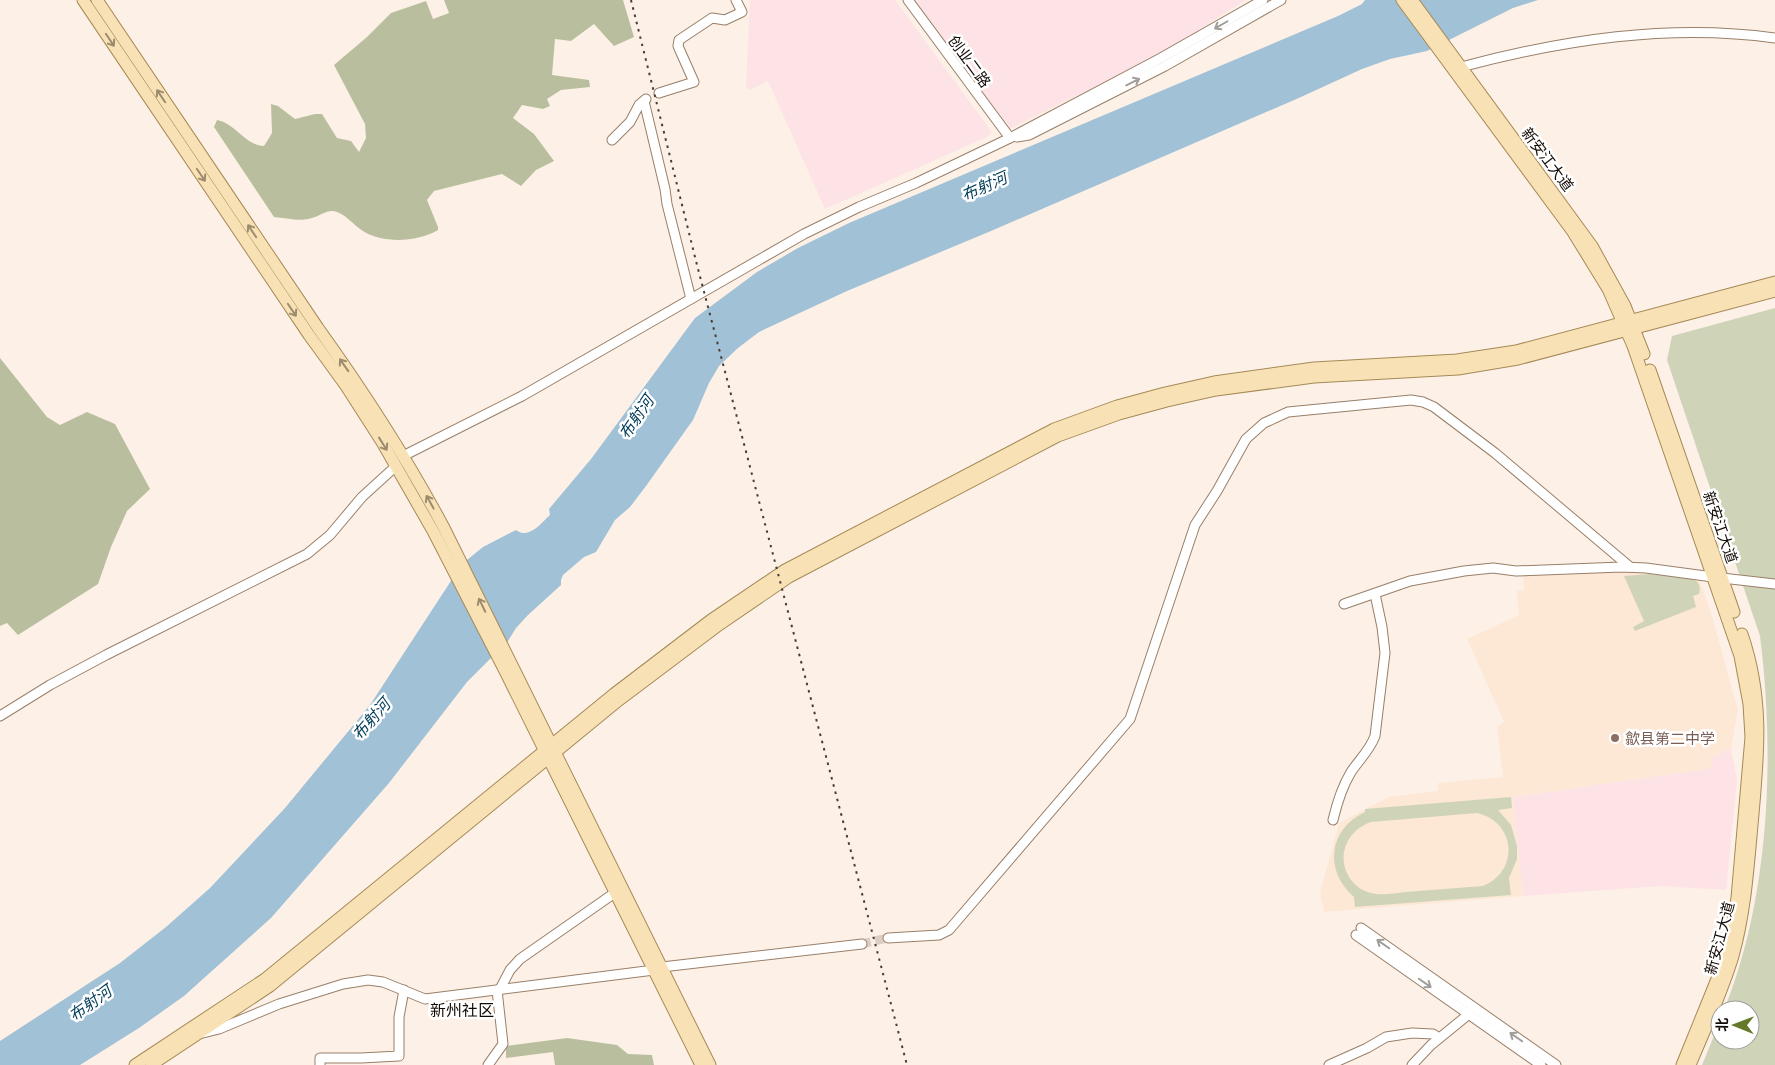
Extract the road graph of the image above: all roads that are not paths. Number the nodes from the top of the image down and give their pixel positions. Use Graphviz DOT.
graph roads {
  1 [pos="82,0"];
  2 [pos="97,0"];
  3 [pos="736,0"];
  4 [pos="908,0"];
  5 [pos="1263,0"];
  6 [pos="1281,0"];
  7 [pos="1402,0"];
  8 [pos="1412,0"];
  9 [pos="1751,34"];
  10 [pos="1775,34"];
  11 [pos="1775,38"];
  12 [pos="1446,54"];
  13 [pos="1461,67"];
  14 [pos="659,93"];
  15 [pos="1010,138"];
  16 [pos="612,140"];
  17 [pos="1775,282"];
  18 [pos="1775,291"];
  19 [pos="691,300"];
  20 [pos="1629,326"];
  21 [pos="403,456"];
  22 [pos="396,466"];
  23 [pos="449,550"];
  24 [pos="1630,567"];
  25 [pos="1718,577"];
  26 [pos="1775,584"];
  27 [pos="1375,594"];
  28 [pos="1344,604"];
  29 [pos="0,716"];
  30 [pos="550,751"];
  31 [pos="1333,820"];
  32 [pos="616,892"];
  33 [pos="888,938"];
  34 [pos="862,944"];
  35 [pos="658,968"];
  36 [pos="499,989"];
  37 [pos="404,990"];
  38 [pos="1469,1014"];
  39 [pos="200,1033"];
  40 [pos="1439,1038"];
  41 [pos="400,1061"];
  42 [pos="135,1065"];
  43 [pos="151,1065"];
  44 [pos="320,1065"];
  45 [pos="488,1065"];
  46 [pos="701,1065"];
  47 [pos="710,1065"];
  48 [pos="1328,1065"];
  49 [pos="1412,1065"];
  50 [pos="1541,1065"];
  51 [pos="1556,1065"];
  52 [pos="1682,1065"];
  53 [pos="1690,1065"];
  1 -- 22 [label="main road, one-way"];
  21 -- 2 [label="main road, one-way"];
  3 -- 14 [label="street"];
  4 -- 15 [label="street, 创业二路"];
  5 -- 15 [label="street, one-way"];
  15 -- 6 [label="street, one-way"];
  7 -- 12 [label="main road"];
  8 -- 12 [label="main road"];
  9 -- 10 [label="street"];
  9 -- 11 [label="street"];
  9 -- 13 [label="street"];
  12 -- 13 [label="main road, 新安江大道"];
  12 -- 20 [label="main road, 新安江大道"];
  13 -- 20 [label="main road, 新安江大道"];
  15 -- 19 [label="street"];
  16 -- 19 [label="street"];
  17 -- 20 [label="main road"];
  18 -- 20 [label="main road"];
  19 -- 21 [label="street"];
  20 -- 25 [label="main road, 新安江大道"];
  20 -- 30 [label="main road"];
  23 -- 21 [label="main road, one-way"];
  22 -- 23 [label="main road"];
  22 -- 29 [label="street"];
  23 -- 30 [label="main road"];
  24 -- 25 [label="street"];
  24 -- 27 [label="street"];
  24 -- 33 [label="street"];
  25 -- 26 [label="street"];
  25 -- 52 [label="main road, 新安江大道"];
  25 -- 53 [label="main road, 新安江大道"];
  27 -- 28 [label="street"];
  27 -- 31 [label="street"];
  30 -- 32 [label="main road"];
  30 -- 35 [label="main road"];
  30 -- 39 [label="main road"];
  30 -- 42 [label="main road"];
  32 -- 35 [label="main road"];
  32 -- 36 [label="street"];
  34 -- 35 [label="street"];
  35 -- 36 [label="street"];
  35 -- 46 [label="main road"];
  35 -- 47 [label="main road"];
  36 -- 37 [label="street"];
  36 -- 45 [label="street"];
  37 -- 39 [label="street"];
  37 -- 41 [label="street"];
  38 -- 40 [label="street"];
  38 -- 50 [label="street"];
  51 -- 38 [label="street, one-way"];
  39 -- 43 [label="main road"];
  40 -- 48 [label="street"];
  40 -- 49 [label="street"];
  41 -- 44 [label="street"];
}
